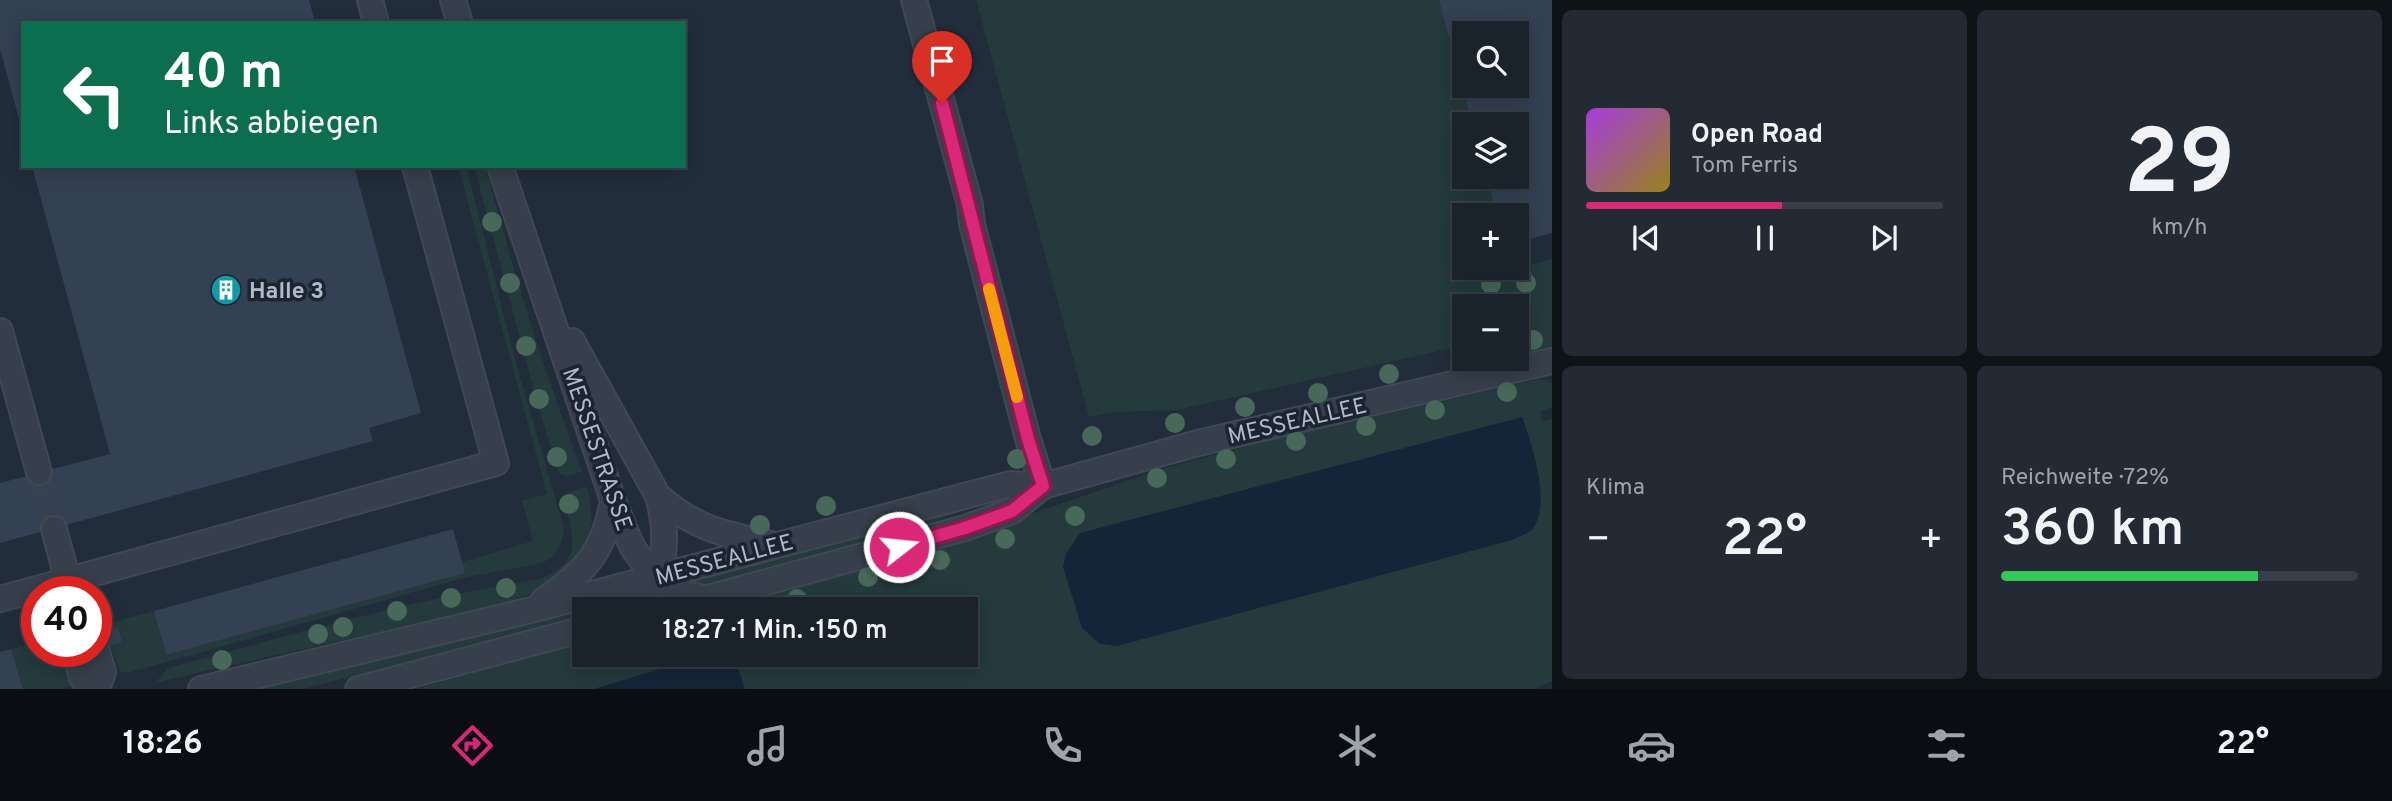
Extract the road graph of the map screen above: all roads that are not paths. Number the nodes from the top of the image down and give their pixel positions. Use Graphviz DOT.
graph roads {
  1 [pos="370,0"];
  2 [pos="453,0"];
  3 [pos="914,0"];
  4 [pos="375,21"];
  5 [pos="459,21"];
  6 [pos="416,168"];
  7 [pos="501,168"];
  8 [pos="544,292"];
  9 [pos="0,331"];
  10 [pos="1552,361"];
  11 [pos="39,472"];
  12 [pos="1043,486"];
  13 [pos="658,496"];
  14 [pos="614,500"];
  15 [pos="54,529"];
  16 [pos="775,545"];
  17 [pos="66,576"];
  18 [pos="104,576"];
  19 [pos="658,577"];
  20 [pos="21,595"];
  21 [pos="644,597"];
  22 [pos="698,597"];
  23 [pos="715,597"];
  24 [pos="0,599"];
  25 [pos="531,610"];
  26 [pos="572,632"];
  27 [pos="79,667"];
  28 [pos="102,667"];
  29 [pos="97,689"];
  30 [pos="201,689"];
  31 [pos="358,689"];
  1 -- 4 [label="street"];
  2 -- 5 [label="street"];
  3 -- 12 [label="street"];
  6 -- 18 [label="street"];
  7 -- 8 [label="street, MESSESTRASSE"];
  8 -- 13 [label="street, MESSESTRASSE"];
  8 -- 14 [label="street, MESSESTRASSE"];
  9 -- 11 [label="street"];
  10 -- 12 [label="street, MESSEALLEE"];
  12 -- 16 [label="street, MESSEALLEE"];
  12 -- 23 [label="street, MESSEALLEE"];
  13 -- 16 [label="street"];
  13 -- 19 [label="street, MESSESTRASSE"];
  14 -- 19 [label="street, MESSESTRASSE"];
  14 -- 25 [label="street"];
  15 -- 17 [label="street"];
  16 -- 19 [label="street, MESSEALLEE"];
  19 -- 21 [label="street"];
  19 -- 22 [label="street"];
  19 -- 25 [label="street, MESSEALLEE"];
  20 -- 24 [label="street"];
  25 -- 30 [label="street, MESSEALLEE"];
  26 -- 31 [label="street"];
  27 -- 29 [label="street"];
  28 -- 29 [label="street"];
}
